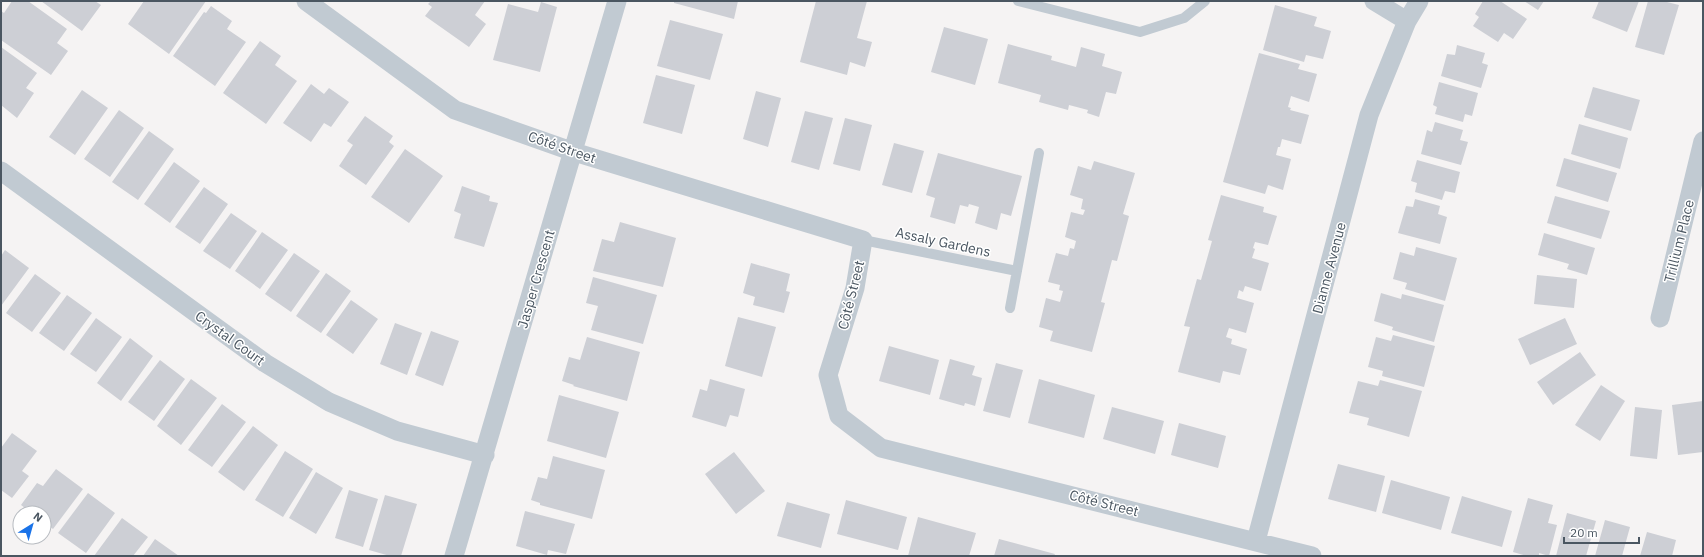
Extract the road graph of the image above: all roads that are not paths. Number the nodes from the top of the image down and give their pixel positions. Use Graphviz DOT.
graph roads {
  1 [pos="306,1"];
  2 [pos="617,1"];
  3 [pos="1018,1"];
  4 [pos="1205,1"];
  5 [pos="1374,1"];
  6 [pos="1419,1"];
  7 [pos="1407,21"];
  8 [pos="1703,141"];
  9 [pos="574,152"];
  10 [pos="1039,153"];
  11 [pos="1,171"];
  12 [pos="863,240"];
  13 [pos="1017,271"];
  14 [pos="1010,308"];
  15 [pos="1660,318"];
  16 [pos="485,455"];
  17 [pos="1256,541"];
  18 [pos="454,556"];
  19 [pos="1312,556"];
  1 -- 9 [label="street, Côté Street"];
  2 -- 9 [label="street, Jasper Crescent"];
  3 -- 4 [label="lane"];
  5 -- 7 [label="street"];
  6 -- 7 [label="street, Dianne Avenue"];
  7 -- 17 [label="street, Dianne Avenue"];
  8 -- 15 [label="street, Trillium Place"];
  9 -- 12 [label="street, Côté Street"];
  9 -- 16 [label="street, Jasper Crescent"];
  10 -- 13 [label="lane"];
  11 -- 16 [label="street, Crystal Court"];
  12 -- 13 [label="lane, Assaly Gardens"];
  12 -- 17 [label="street, Côté Street"];
  13 -- 14 [label="lane"];
  16 -- 18 [label="street, Jasper Crescent"];
  17 -- 19 [label="street, Côté Street"];
}
